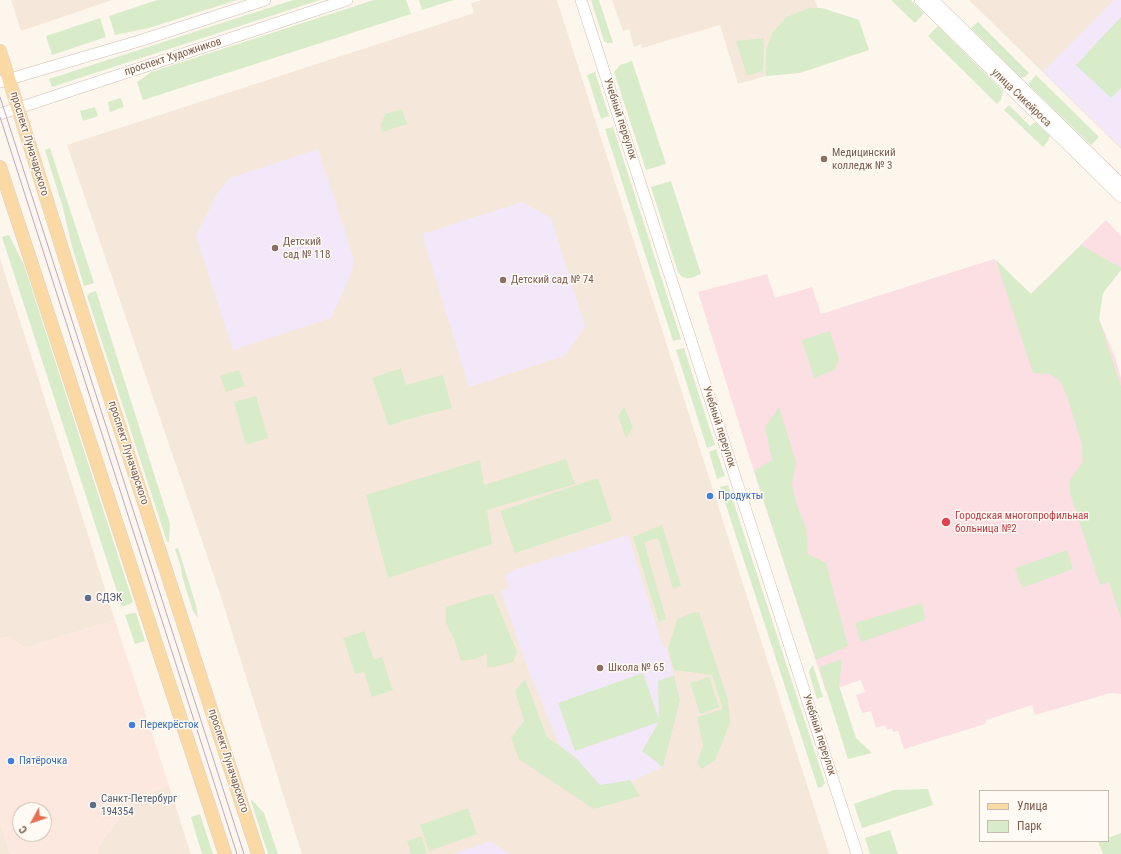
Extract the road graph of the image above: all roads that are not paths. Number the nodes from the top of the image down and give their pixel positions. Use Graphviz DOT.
graph roads {
  1 [pos="265,0"];
  2 [pos="347,0"];
  3 [pos="581,0"];
  4 [pos="920,0"];
  5 [pos="933,0"];
  6 [pos="0,52"];
  7 [pos="4,81"];
  8 [pos="18,108"];
  9 [pos="0,114"];
  10 [pos="0,167"];
  11 [pos="1121,184"];
  12 [pos="1121,197"];
  13 [pos="225,854"];
  14 [pos="258,854"];
  15 [pos="857,854"];
  1 -- 7 [label="street"];
  2 -- 8 [label="street, проспект Художников"];
  3 -- 15 [label="street, Учебный переулок"];
  4 -- 12 [label="street, улица Сикейроса"];
  5 -- 11 [label="street, улица Сикейроса"];
  6 -- 7 [label="main road, проспект Луначарского"];
  7 -- 8 [label="main road, проспект Луначарского"];
  8 -- 9 [label="street, проспект Художников"];
  8 -- 14 [label="main road, проспект Луначарского"];
  10 -- 13 [label="main road"];
}
